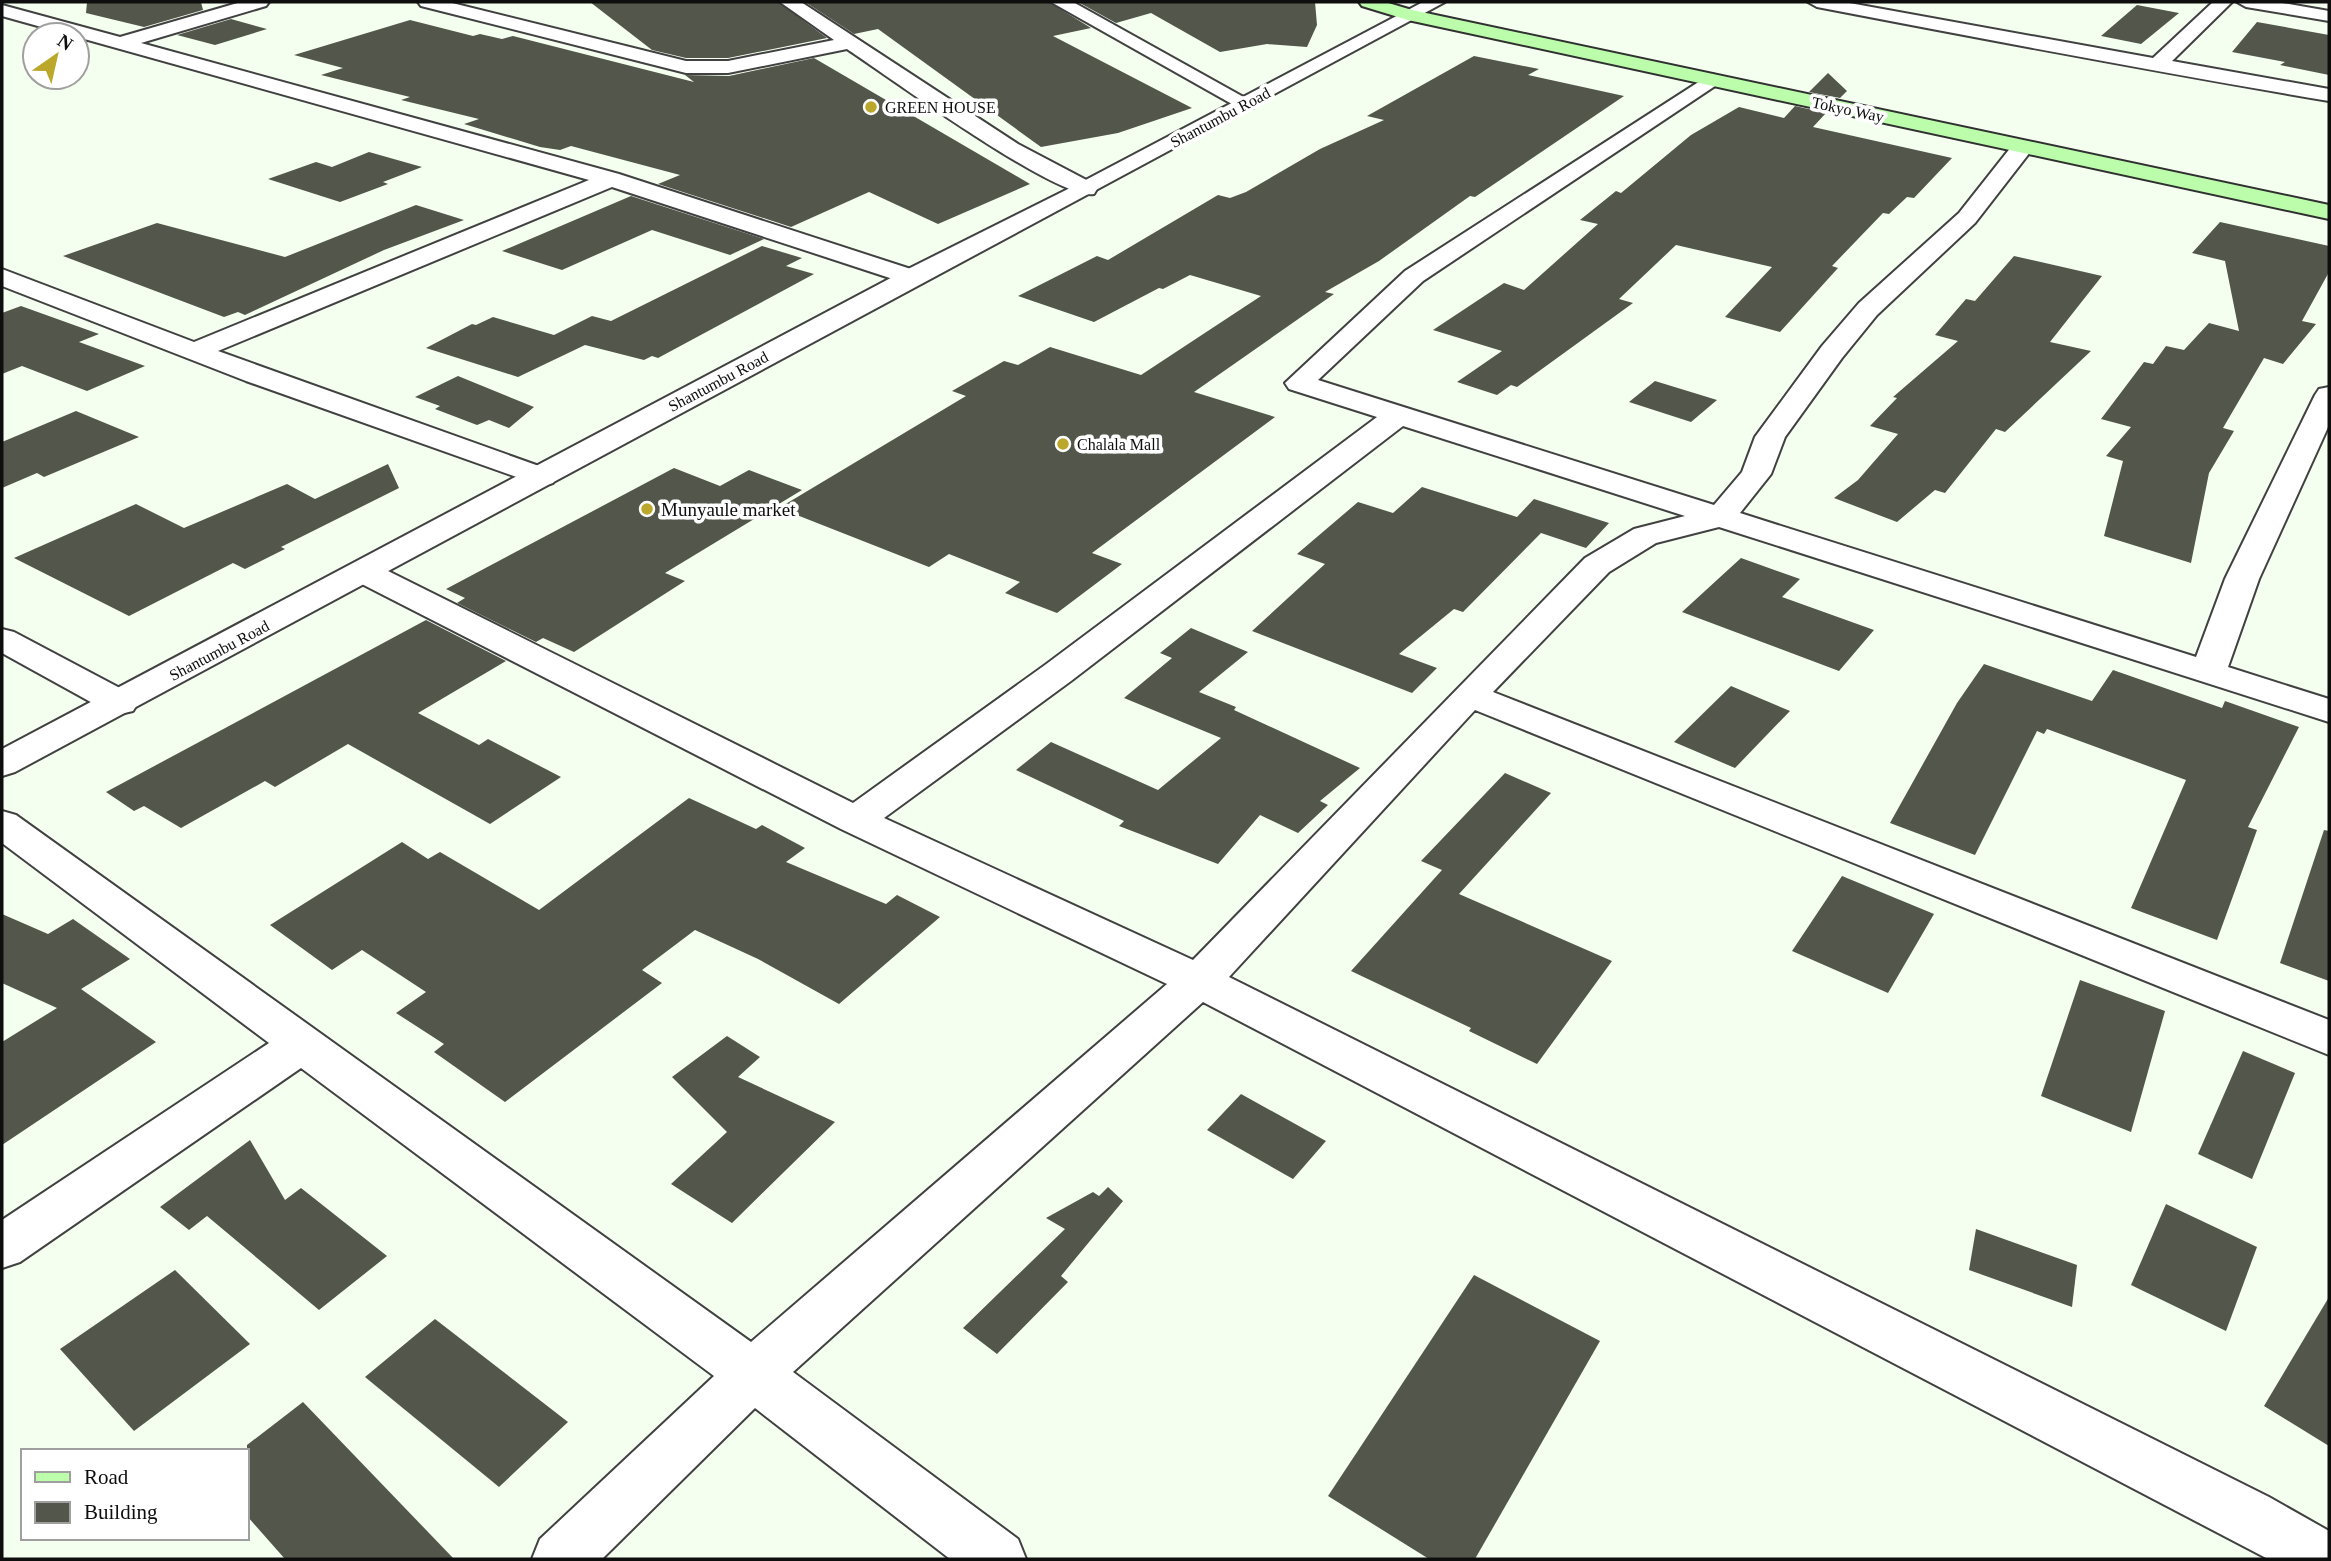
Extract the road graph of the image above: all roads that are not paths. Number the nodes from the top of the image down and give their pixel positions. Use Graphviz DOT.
graph roads {
  1 [pos="260,2"];
  2 [pos="427,2"];
  3 [pos="789,2"];
  4 [pos="1060,2"];
  5 [pos="1368,2"];
  6 [pos="1436,2"];
  7 [pos="1817,2"];
  8 [pos="2224,2"];
  9 [pos="2246,2"];
  10 [pos="529,7"];
  11 [pos="2,10"];
  12 [pos="1408,15"];
  13 [pos="2329,16"];
  14 [pos="494,18"];
  15 [pos="122,42"];
  16 [pos="849,43"];
  17 [pos="2157,65"];
  18 [pos="1711,80"];
  19 [pos="2329,95"];
  20 [pos="1247,104"];
  21 [pos="2023,147"];
  22 [pos="611,179"];
  23 [pos="1086,189"];
  24 [pos="2329,212"];
  25 [pos="911,277"];
  26 [pos="2,278"];
  27 [pos="197,350"];
  28 [pos="2329,395"];
  29 [pos="1400,414"];
  30 [pos="542,477"];
  31 [pos="1720,517"];
  32 [pos="364,572"];
  33 [pos="2,639"];
  34 [pos="2208,672"];
  35 [pos="1469,695"];
  36 [pos="120,703"];
  37 [pos="2329,711"];
  38 [pos="2,764"];
  39 [pos="855,820"];
  40 [pos="2,824"];
  41 [pos="1199,981"];
  42 [pos="2329,1038"];
  43 [pos="302,1044"];
  44 [pos="2,1247"];
  45 [pos="753,1374"];
  46 [pos="561,1559"];
  47 [pos="997,1559"];
  48 [pos="2323,1559"];
  1 -- 15 [label="street"];
  2 -- 14 [label="street"];
  3 -- 16 [label="street"];
  4 -- 20 [label="street"];
  5 -- 12 [label="main road, Tokyo Way"];
  6 -- 12 [label="street, Shantumbu Road"];
  7 -- 17 [label="street"];
  8 -- 17 [label="street"];
  9 -- 13 [label="street"];
  10 -- 14 [label="street"];
  11 -- 15 [label="street"];
  12 -- 18 [label="main road, Tokyo Way"];
  12 -- 20 [label="street, Shantumbu Road"];
  14 -- 16 [label="street"];
  15 -- 22 [label="street"];
  16 -- 23 [label="street"];
  17 -- 19 [label="street"];
  18 -- 21 [label="main road, Tokyo Way"];
  18 -- 29 [label="street"];
  20 -- 23 [label="street, Shantumbu Road"];
  21 -- 24 [label="main road, Tokyo Way"];
  21 -- 31 [label="street"];
  22 -- 25 [label="street"];
  22 -- 27 [label="street"];
  23 -- 25 [label="street, Shantumbu Road"];
  25 -- 30 [label="street, Shantumbu Road"];
  26 -- 27 [label="street"];
  27 -- 30 [label="street"];
  28 -- 34 [label="street"];
  29 -- 31 [label="street"];
  29 -- 39 [label="street"];
  30 -- 32 [label="street, Shantumbu Road"];
  31 -- 34 [label="street"];
  31 -- 35 [label="street"];
  32 -- 36 [label="street, Shantumbu Road"];
  32 -- 39 [label="street"];
  33 -- 36 [label="street"];
  34 -- 37 [label="street"];
  35 -- 41 [label="street"];
  35 -- 42 [label="street"];
  36 -- 38 [label="street, Shantumbu Road"];
  39 -- 41 [label="street"];
  40 -- 43 [label="street"];
  41 -- 45 [label="street"];
  41 -- 48 [label="street"];
  43 -- 44 [label="street"];
  43 -- 45 [label="street"];
  45 -- 46 [label="street"];
  45 -- 47 [label="street"];
}
